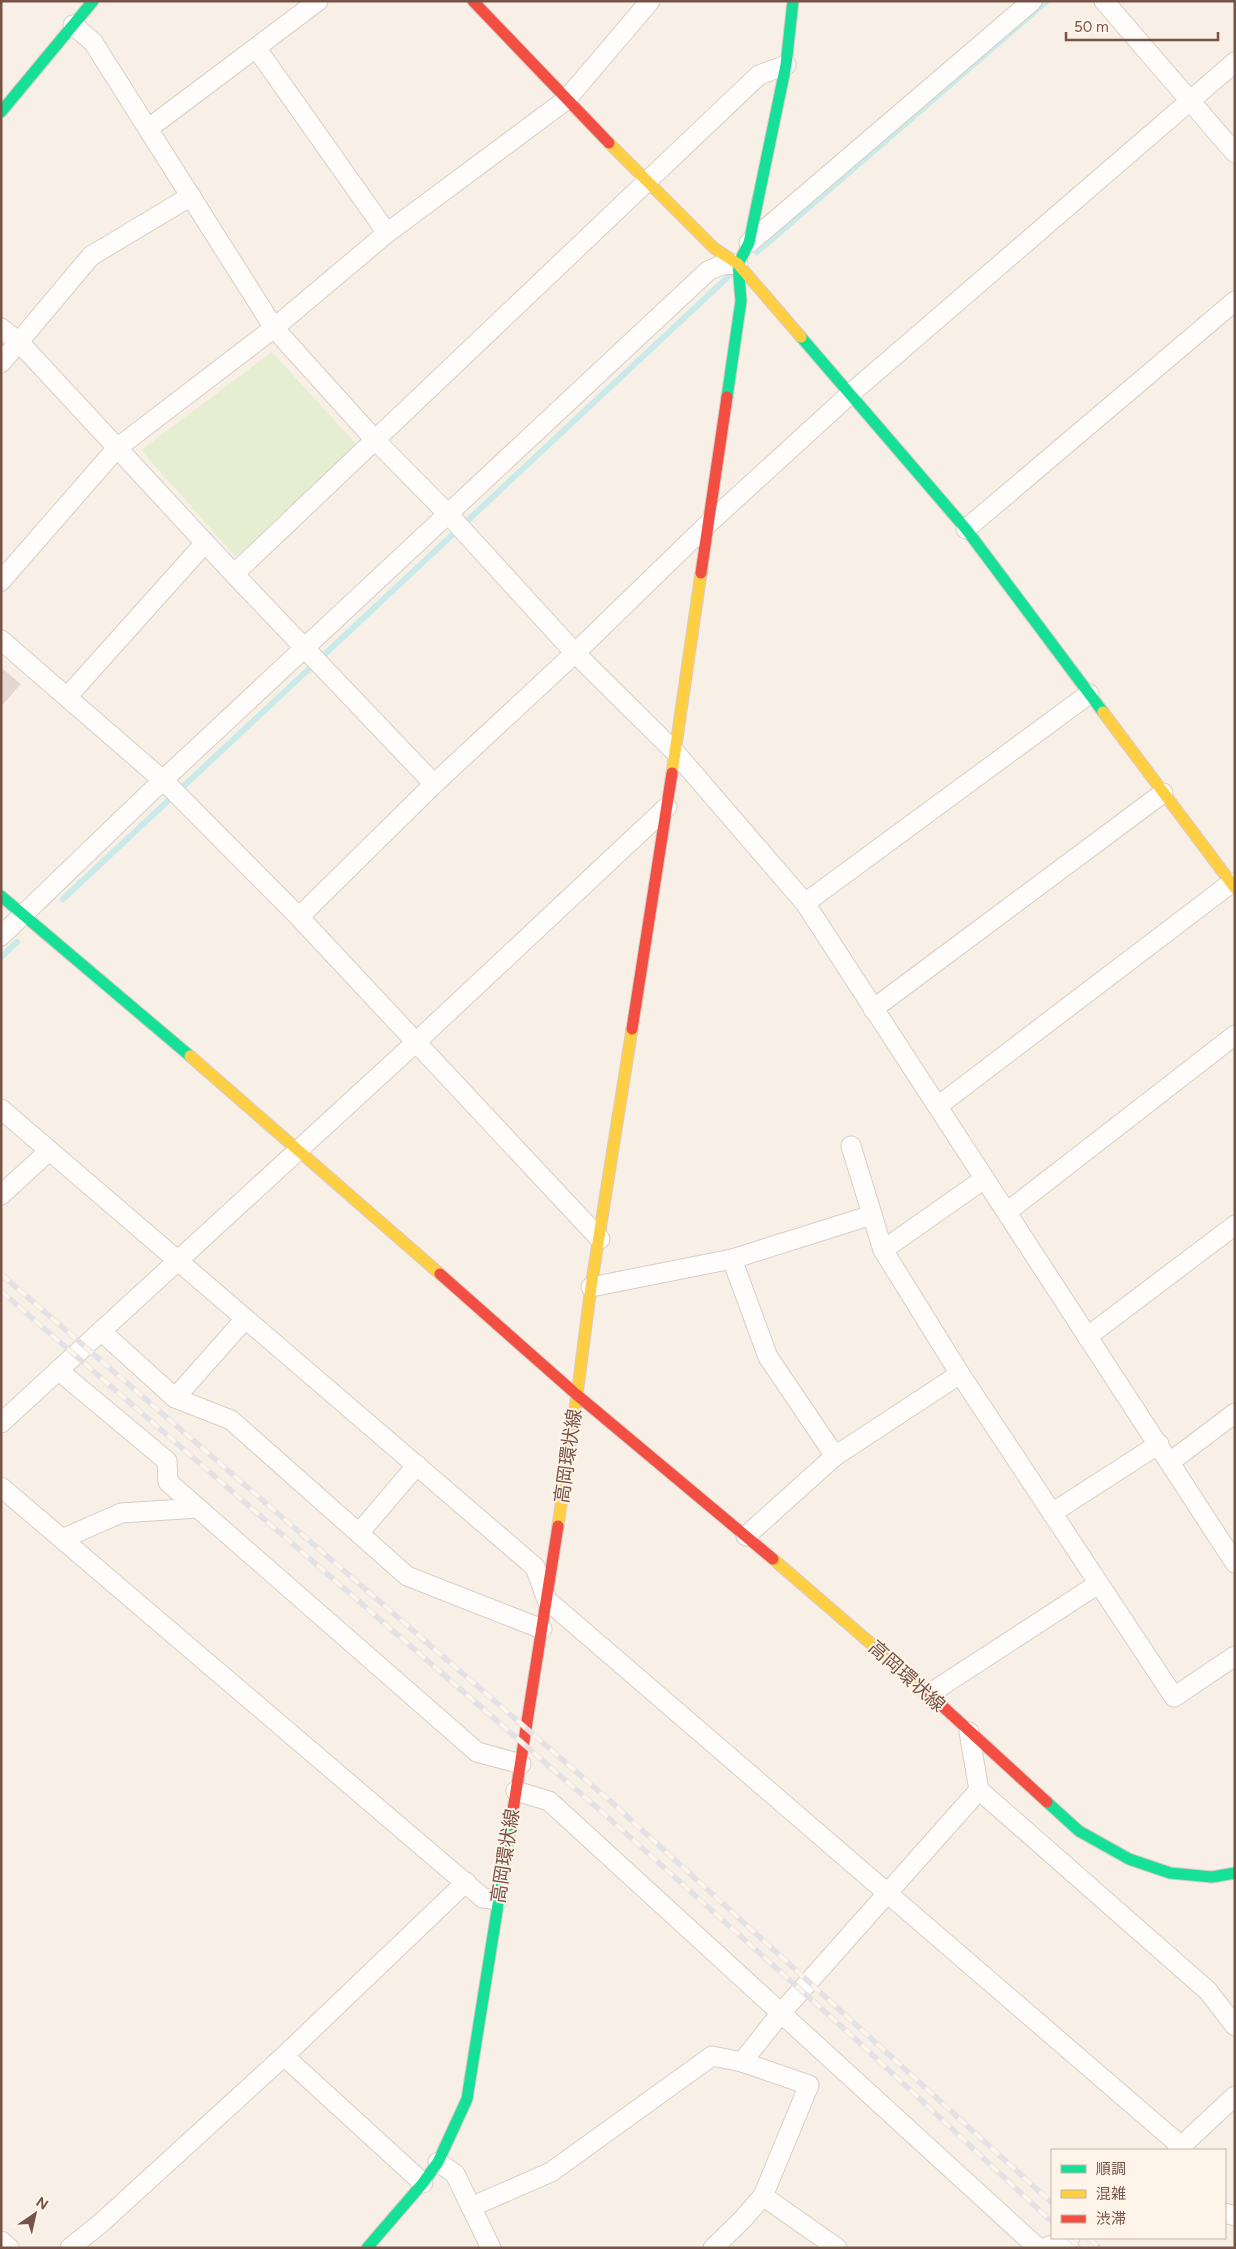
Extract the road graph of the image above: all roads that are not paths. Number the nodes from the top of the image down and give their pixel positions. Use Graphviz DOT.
graph roads {
  1 [pos="93,1"];
  2 [pos="318,1"];
  3 [pos="473,1"];
  4 [pos="650,1"];
  5 [pos="793,1"];
  6 [pos="1032,1"];
  7 [pos="1104,1"];
  8 [pos="73,25"];
  9 [pos="257,49"];
  10 [pos="1235,62"];
  11 [pos="786,65"];
  12 [pos="566,100"];
  13 [pos="1190,101"];
  14 [pos="1,112"];
  15 [pos="149,128"];
  16 [pos="1235,153"];
  17 [pos="648,181"];
  18 [pos="191,196"];
  19 [pos="387,233"];
  20 [pos="749,243"];
  21 [pos="741,273"];
  22 [pos="1235,301"];
  23 [pos="1,328"];
  24 [pos="274,328"];
  25 [pos="19,342"];
  26 [pos="1,363"];
  27 [pos="849,396"];
  28 [pos="375,440"];
  29 [pos="117,448"];
  30 [pos="449,516"];
  31 [pos="709,523"];
  32 [pos="966,530"];
  33 [pos="205,543"];
  34 [pos="234,574"];
  35 [pos="1,581"];
  36 [pos="1,640"];
  37 [pos="306,649"];
  38 [pos="575,652"];
  39 [pos="1089,694"];
  40 [pos="67,697"];
  41 [pos="674,751"];
  42 [pos="165,782"];
  43 [pos="434,784"];
  44 [pos="1163,793"];
  45 [pos="667,807"];
  46 [pos="1233,886"];
  47 [pos="1,896"];
  48 [pos="805,903"];
  49 [pos="23,916"];
  50 [pos="299,917"];
  51 [pos="1,936"];
  52 [pos="873,1009"];
  53 [pos="1235,1035"];
  54 [pos="415,1043"];
  55 [pos="938,1106"];
  56 [pos="1,1109"];
  57 [pos="851,1146"];
  58 [pos="298,1148"];
  59 [pos="50,1152"];
  60 [pos="984,1179"];
  61 [pos="1,1195"];
  62 [pos="1007,1212"];
  63 [pos="872,1215"];
  64 [pos="1235,1225"];
  65 [pos="600,1239"];
  66 [pos="883,1250"];
  67 [pos="732,1259"];
  68 [pos="177,1260"];
  69 [pos="591,1287"];
  70 [pos="245,1319"];
  71 [pos="101,1331"];
  72 [pos="1087,1337"];
  73 [pos="58,1370"];
  74 [pos="960,1374"];
  75 [pos="577,1395"];
  76 [pos="175,1398"];
  77 [pos="1235,1413"];
  78 [pos="1,1423"];
  79 [pos="1159,1444"];
  80 [pos="835,1456"];
  81 [pos="1170,1462"];
  82 [pos="416,1465"];
  83 [pos="1,1488"];
  84 [pos="198,1508"];
  85 [pos="1052,1513"];
  86 [pos="359,1534"];
  87 [pos="746,1536"];
  88 [pos="62,1539"];
  89 [pos="1235,1563"];
  90 [pos="1098,1584"];
  91 [pos="547,1600"];
  92 [pos="542,1629"];
  93 [pos="1235,1656"];
  94 [pos="929,1694"];
  95 [pos="969,1732"];
  96 [pos="520,1764"];
  97 [pos="979,1790"];
  98 [pos="516,1791"];
  99 [pos="1235,1873"];
  100 [pos="466,1882"];
  101 [pos="888,1894"];
  102 [pos="498,1900"];
  103 [pos="781,2013"];
  104 [pos="1235,2026"];
  105 [pos="284,2056"];
  106 [pos="742,2062"];
  107 [pos="1235,2096"];
  108 [pos="1179,2148"];
  109 [pos="438,2162"];
  110 [pos="423,2183"];
  111 [pos="763,2196"];
  112 [pos="471,2207"];
  113 [pos="1067,2239"];
  114 [pos="1,2241"];
  115 [pos="9,2248"];
  116 [pos="70,2248"];
  117 [pos="366,2248"];
  118 [pos="491,2248"];
  119 [pos="713,2248"];
  120 [pos="837,2248"];
  121 [pos="1038,2248"];
  122 [pos="1044,2248"];
  1 -- 8 [label="street"];
  2 -- 9 [label="street"];
  3 -- 12 [label="street"];
  4 -- 12 [label="street"];
  5 -- 11 [label="street"];
  6 -- 20 [label="street"];
  7 -- 13 [label="street"];
  8 -- 14 [label="street"];
  8 -- 15 [label="street"];
  9 -- 15 [label="street"];
  9 -- 19 [label="street"];
  10 -- 13 [label="street"];
  11 -- 17 [label="street"];
  11 -- 20 [label="street"];
  12 -- 17 [label="street"];
  12 -- 19 [label="street"];
  13 -- 16 [label="street"];
  13 -- 27 [label="street"];
  15 -- 18 [label="street"];
  17 -- 21 [label="street"];
  17 -- 28 [label="street"];
  18 -- 24 [label="street"];
  18 -- 25 [label="street"];
  19 -- 24 [label="street"];
  20 -- 21 [label="street"];
  21 -- 27 [label="street"];
  21 -- 30 [label="street"];
  21 -- 31 [label="street"];
  22 -- 32 [label="street"];
  23 -- 25 [label="street"];
  24 -- 28 [label="street"];
  24 -- 29 [label="street"];
  25 -- 26 [label="street"];
  25 -- 29 [label="street"];
  27 -- 31 [label="street"];
  27 -- 32 [label="street"];
  28 -- 30 [label="street"];
  28 -- 34 [label="street"];
  29 -- 33 [label="street"];
  29 -- 35 [label="street"];
  30 -- 37 [label="street"];
  30 -- 38 [label="street"];
  31 -- 38 [label="street"];
  31 -- 41 [label="street"];
  32 -- 39 [label="street"];
  33 -- 34 [label="street"];
  33 -- 40 [label="street"];
  34 -- 37 [label="street"];
  36 -- 40 [label="street"];
  37 -- 42 [label="street"];
  37 -- 43 [label="street"];
  38 -- 41 [label="street"];
  38 -- 43 [label="street"];
  39 -- 44 [label="street"];
  39 -- 48 [label="street"];
  40 -- 42 [label="street"];
  41 -- 45 [label="street"];
  41 -- 48 [label="street"];
  42 -- 49 [label="street"];
  42 -- 50 [label="street"];
  43 -- 50 [label="street"];
  44 -- 46 [label="street"];
  44 -- 52 [label="street"];
  45 -- 54 [label="street"];
  45 -- 65 [label="street"];
  46 -- 55 [label="street"];
  47 -- 49 [label="street"];
  48 -- 52 [label="street"];
  49 -- 51 [label="street"];
  49 -- 58 [label="street"];
  50 -- 54 [label="street"];
  52 -- 55 [label="street"];
  53 -- 62 [label="street"];
  54 -- 58 [label="street"];
  54 -- 65 [label="street"];
  55 -- 60 [label="street"];
  56 -- 59 [label="street"];
  57 -- 63 [label="street"];
  58 -- 68 [label="street"];
  58 -- 75 [label="street"];
  59 -- 61 [label="street"];
  59 -- 68 [label="street"];
  60 -- 62 [label="street"];
  60 -- 66 [label="street"];
  62 -- 72 [label="street"];
  63 -- 66 [label="street"];
  63 -- 67 [label="street"];
  64 -- 72 [label="street"];
  65 -- 69 [label="street"];
  66 -- 74 [label="street"];
  67 -- 69 [label="street"];
  67 -- 80 [label="street"];
  68 -- 70 [label="street"];
  68 -- 71 [label="street"];
  69 -- 75 [label="street"];
  70 -- 76 [label="street"];
  70 -- 82 [label="street"];
  71 -- 73 [label="street"];
  71 -- 76 [label="street"];
  72 -- 79 [label="street"];
  73 -- 78 [label="street"];
  73 -- 84 [label="street"];
  74 -- 80 [label="street"];
  74 -- 85 [label="street"];
  75 -- 87 [label="street, 高岡環状線"];
  75 -- 91 [label="street, 高岡環状線"];
  76 -- 86 [label="street"];
  77 -- 81 [label="street"];
  79 -- 81 [label="street"];
  79 -- 85 [label="street"];
  80 -- 87 [label="street"];
  81 -- 89 [label="street"];
  82 -- 86 [label="street"];
  82 -- 91 [label="street"];
  83 -- 88 [label="street"];
  84 -- 88 [label="street"];
  84 -- 96 [label="street"];
  85 -- 90 [label="street"];
  86 -- 92 [label="street"];
  87 -- 94 [label="street, 高岡環状線"];
  88 -- 100 [label="street"];
  90 -- 93 [label="street"];
  90 -- 94 [label="street"];
  91 -- 92 [label="street, 高岡環状線"];
  91 -- 101 [label="street"];
  92 -- 96 [label="street, 高岡環状線"];
  94 -- 95 [label="street, 高岡環状線"];
  95 -- 97 [label="street"];
  95 -- 99 [label="street, 高岡環状線"];
  96 -- 98 [label="street, 高岡環状線"];
  97 -- 101 [label="street"];
  97 -- 104 [label="street"];
  98 -- 102 [label="street, 高岡環状線"];
  98 -- 103 [label="street"];
  100 -- 102 [label="street"];
  100 -- 105 [label="street"];
  101 -- 103 [label="street"];
  101 -- 108 [label="street"];
  102 -- 109 [label="street, 高岡環状線"];
  103 -- 106 [label="street"];
  103 -- 121 [label="street"];
  105 -- 110 [label="street"];
  105 -- 116 [label="street"];
  106 -- 111 [label="street"];
  106 -- 112 [label="street"];
  107 -- 108 [label="street"];
  109 -- 110 [label="street, 高岡環状線"];
  109 -- 112 [label="street"];
  110 -- 117 [label="street, 高岡環状線"];
  111 -- 119 [label="street"];
  111 -- 120 [label="street"];
  112 -- 118 [label="street"];
  113 -- 122 [label="street"];
  114 -- 115 [label="street"];
}
